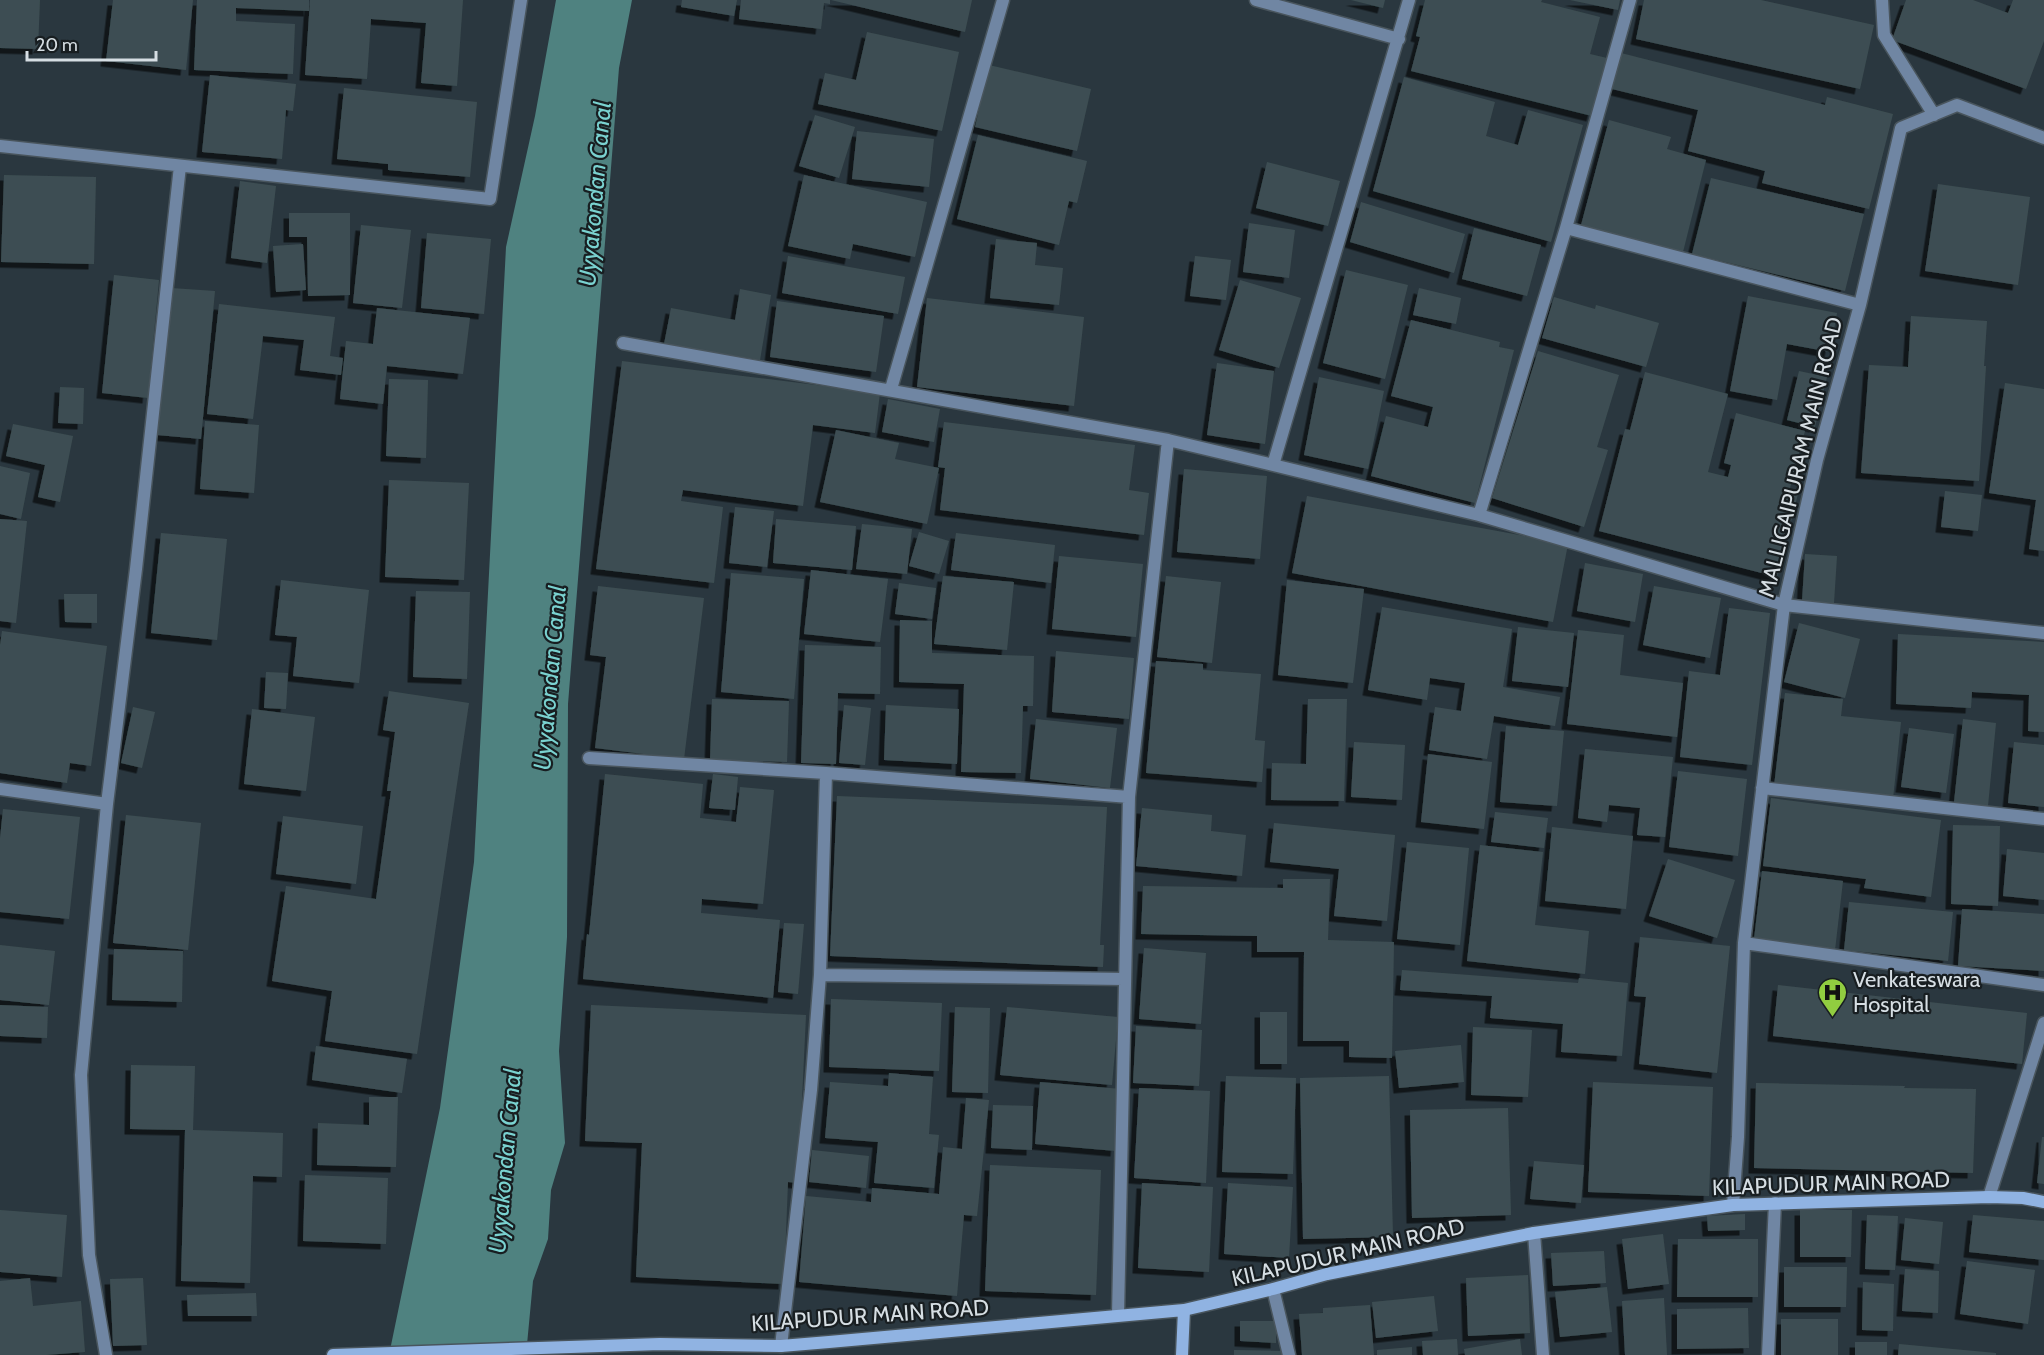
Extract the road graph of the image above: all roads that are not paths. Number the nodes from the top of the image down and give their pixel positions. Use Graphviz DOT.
graph roads {
  1 [pos="521,0"];
  2 [pos="1003,0"];
  3 [pos="1256,0"];
  4 [pos="1408,0"];
  5 [pos="1630,0"];
  6 [pos="1882,0"];
  7 [pos="1398,39"];
  8 [pos="1934,115"];
  9 [pos="2044,138"];
  10 [pos="0,146"];
  11 [pos="180,166"];
  12 [pos="1566,228"];
  13 [pos="1860,305"];
  14 [pos="623,343"];
  15 [pos="891,389"];
  16 [pos="1168,440"];
  17 [pos="1272,465"];
  18 [pos="1479,515"];
  19 [pos="1784,605"];
  20 [pos="2044,633"];
  21 [pos="589,758"];
  22 [pos="826,773"];
  23 [pos="1762,788"];
  24 [pos="0,789"];
  25 [pos="1129,797"];
  26 [pos="107,804"];
  27 [pos="2044,819"];
  28 [pos="1743,944"];
  29 [pos="820,975"];
  30 [pos="1124,979"];
  31 [pos="2044,986"];
  32 [pos="2044,1023"];
  33 [pos="1989,1197"];
  34 [pos="2044,1202"];
  35 [pos="1775,1203"];
  36 [pos="1733,1205"];
  37 [pos="1534,1233"];
  38 [pos="1273,1289"];
  39 [pos="1184,1310"];
  40 [pos="1118,1315"];
  41 [pos="781,1346"];
  42 [pos="106,1355"];
  43 [pos="334,1355"];
  44 [pos="1182,1355"];
  45 [pos="1289,1355"];
  46 [pos="1543,1355"];
  47 [pos="1768,1355"];
  1 -- 11 [label="street"];
  2 -- 15 [label="street"];
  3 -- 7 [label="street"];
  4 -- 7 [label="street"];
  5 -- 12 [label="street"];
  6 -- 8 [label="street"];
  7 -- 17 [label="street"];
  8 -- 9 [label="street, MALLIGAIPURAM MAIN ROAD"];
  8 -- 13 [label="street, MALLIGAIPURAM MAIN ROAD"];
  10 -- 11 [label="street"];
  11 -- 26 [label="street"];
  12 -- 13 [label="street"];
  12 -- 18 [label="street"];
  13 -- 19 [label="street, MALLIGAIPURAM MAIN ROAD"];
  14 -- 15 [label="street"];
  15 -- 16 [label="street"];
  16 -- 17 [label="street"];
  16 -- 25 [label="street"];
  17 -- 18 [label="street"];
  18 -- 19 [label="street"];
  19 -- 20 [label="street"];
  19 -- 23 [label="street, MALLIGAIPURAM MAIN ROAD"];
  21 -- 22 [label="street"];
  22 -- 25 [label="street"];
  22 -- 29 [label="street"];
  23 -- 27 [label="street"];
  23 -- 28 [label="street, MALLIGAIPURAM MAIN ROAD"];
  24 -- 26 [label="street"];
  25 -- 30 [label="street"];
  26 -- 42 [label="street"];
  28 -- 31 [label="street"];
  28 -- 36 [label="street, MALLIGAIPURAM MAIN ROAD"];
  29 -- 30 [label="street"];
  29 -- 41 [label="street"];
  30 -- 40 [label="street"];
  32 -- 33 [label="street"];
  33 -- 34 [label="street, KILAPUDUR MAIN ROAD"];
  33 -- 35 [label="street, KILAPUDUR MAIN ROAD"];
  35 -- 36 [label="street, KILAPUDUR MAIN ROAD"];
  35 -- 47 [label="street"];
  36 -- 37 [label="street, KILAPUDUR MAIN ROAD"];
  37 -- 38 [label="street, KILAPUDUR MAIN ROAD"];
  37 -- 46 [label="street"];
  38 -- 39 [label="street, KILAPUDUR MAIN ROAD"];
  38 -- 45 [label="street"];
  39 -- 40 [label="street, KILAPUDUR MAIN ROAD"];
  39 -- 44 [label="street"];
  40 -- 41 [label="street, KILAPUDUR MAIN ROAD"];
  41 -- 43 [label="street, KILAPUDUR MAIN ROAD"];
}
